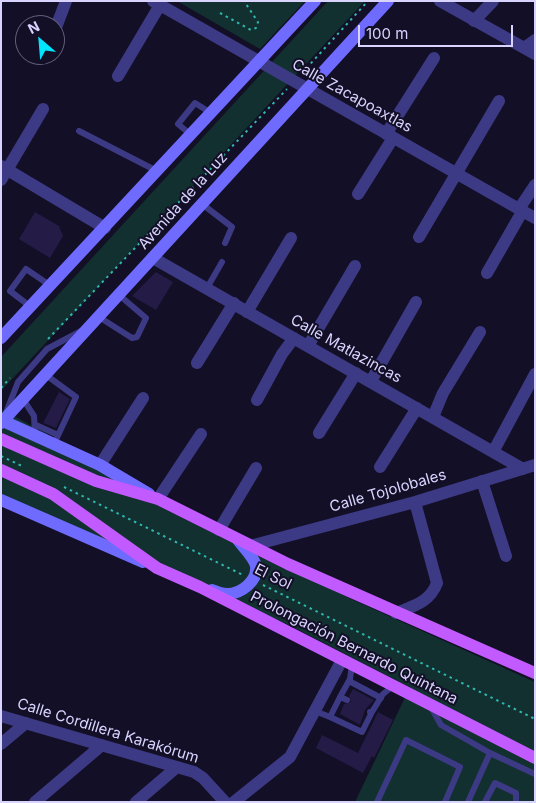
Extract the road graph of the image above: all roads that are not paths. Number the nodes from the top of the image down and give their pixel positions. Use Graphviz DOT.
graph roads {
  1 [pos="66,1"];
  2 [pos="315,1"];
  3 [pos="388,1"];
  4 [pos="440,1"];
  5 [pos="493,1"];
  6 [pos="157,3"];
  7 [pos="61,15"];
  8 [pos="474,21"];
  9 [pos="535,40"];
  10 [pos="530,51"];
  11 [pos="434,58"];
  12 [pos="258,63"];
  13 [pos="118,76"];
  14 [pos="307,90"];
  15 [pos="499,101"];
  16 [pos="43,109"];
  17 [pos="212,113"];
  18 [pos="79,131"];
  19 [pos="192,136"];
  20 [pos="390,136"];
  21 [pos="3,172"];
  22 [pos="158,172"];
  23 [pos="458,174"];
  24 [pos="535,185"];
  25 [pos="358,194"];
  26 [pos="202,204"];
  27 [pos="521,210"];
  28 [pos="535,218"];
  29 [pos="105,228"];
  30 [pos="419,237"];
  31 [pos="291,238"];
  32 [pos="225,244"];
  33 [pos="153,258"];
  34 [pos="222,262"];
  35 [pos="355,266"];
  36 [pos="487,273"];
  37 [pos="51,286"];
  38 [pos="206,288"];
  39 [pos="119,295"];
  40 [pos="416,302"];
  41 [pos="234,303"];
  42 [pos="31,307"];
  43 [pos="247,312"];
  44 [pos="95,321"];
  45 [pos="480,332"];
  46 [pos="1,338"];
  47 [pos="294,338"];
  48 [pos="308,346"];
  49 [pos="197,364"];
  50 [pos="356,373"];
  51 [pos="46,374"];
  52 [pos="535,374"];
  53 [pos="371,381"];
  54 [pos="143,398"];
  55 [pos="23,400"];
  56 [pos="256,400"];
  57 [pos="417,408"];
  58 [pos="433,416"];
  59 [pos="2,421"];
  60 [pos="36,430"];
  61 [pos="319,433"];
  62 [pos="201,434"];
  63 [pos="1,439"];
  64 [pos="56,439"];
  65 [pos="494,452"];
  66 [pos="100,465"];
  67 [pos="529,467"];
  68 [pos="256,468"];
  69 [pos="380,468"];
  70 [pos="1,470"];
  71 [pos="482,481"];
  72 [pos="158,499"];
  73 [pos="1,500"];
  74 [pos="415,502"];
  75 [pos="219,530"];
  76 [pos="238,540"];
  77 [pos="250,546"];
  78 [pos="506,556"];
  79 [pos="157,568"];
  80 [pos="200,587"];
  81 [pos="396,613"];
  82 [pos="347,663"];
  83 [pos="535,674"];
  84 [pos="349,681"];
  85 [pos="393,686"];
  86 [pos="381,698"];
  87 [pos="430,706"];
  88 [pos="316,711"];
  89 [pos="1,716"];
  90 [pos="330,717"];
  91 [pos="26,723"];
  92 [pos="1,744"];
  93 [pos="102,746"];
  94 [pos="490,753"];
  95 [pos="535,758"];
  96 [pos="177,767"];
  97 [pos="535,774"];
  98 [pos="35,802"];
  99 [pos="136,802"];
  100 [pos="224,802"];
  101 [pos="234,802"];
  102 [pos="377,802"];
  103 [pos="445,802"];
  104 [pos="468,802"];
  105 [pos="485,802"];
  106 [pos="516,802"];
  1 -- 7 [label="street"];
  2 -- 12 [label="main road"];
  3 -- 14 [label="main road, Avenida de la Luz"];
  4 -- 8 [label="street"];
  5 -- 8 [label="street"];
  6 -- 12 [label="street, Calle Zacapoaxtlas"];
  6 -- 13 [label="street"];
  8 -- 10 [label="street"];
  9 -- 10 [label="street"];
  11 -- 20 [label="street"];
  12 -- 14 [label="street, Calle Zacapoaxtlas"];
  12 -- 17 [label="main road"];
  14 -- 20 [label="street, Calle Zacapoaxtlas"];
  14 -- 26 [label="main road, Avenida de la Luz"];
  15 -- 23 [label="street"];
  16 -- 21 [label="street"];
  17 -- 19 [label="main road"];
  17 -- 19 [label="lane"];
  18 -- 22 [label="lane"];
  19 -- 22 [label="main road"];
  20 -- 23 [label="street, Calle Zacapoaxtlas"];
  20 -- 25 [label="street"];
  21 -- 29 [label="street"];
  22 -- 29 [label="main road"];
  23 -- 27 [label="street, Calle Zacapoaxtlas"];
  23 -- 30 [label="street"];
  24 -- 27 [label="street"];
  26 -- 32 [label="lane"];
  26 -- 33 [label="main road, Avenida de la Luz"];
  27 -- 28 [label="street, Calle Zacapoaxtlas"];
  27 -- 36 [label="street"];
  29 -- 37 [label="main road"];
  31 -- 43 [label="street"];
  33 -- 38 [label="street, Calle Matlazincas"];
  33 -- 39 [label="main road, Avenida de la Luz"];
  34 -- 38 [label="lane"];
  35 -- 48 [label="street"];
  37 -- 42 [label="main road"];
  37 -- 42 [label="lane"];
  38 -- 41 [label="street, Calle Matlazincas"];
  39 -- 44 [label="main road, Avenida de la Luz"];
  39 -- 44 [label="lane"];
  40 -- 53 [label="street"];
  41 -- 43 [label="street, Calle Matlazincas"];
  41 -- 49 [label="street"];
  42 -- 46 [label="main road"];
  43 -- 47 [label="street, Calle Matlazincas"];
  44 -- 51 [label="main road, Avenida de la Luz"];
  44 -- 59 [label="lane"];
  45 -- 58 [label="street"];
  47 -- 48 [label="street, Calle Matlazincas"];
  47 -- 56 [label="street"];
  48 -- 50 [label="street, Calle Matlazincas"];
  50 -- 53 [label="street, Calle Matlazincas"];
  50 -- 61 [label="street"];
  51 -- 55 [label="main road, Avenida de la Luz"];
  51 -- 64 [label="lane"];
  52 -- 65 [label="street"];
  53 -- 57 [label="street, Calle Matlazincas"];
  54 -- 66 [label="street"];
  55 -- 59 [label="main road, Avenida de la Luz"];
  55 -- 60 [label="lane"];
  57 -- 58 [label="street, Calle Matlazincas"];
  57 -- 69 [label="street"];
  58 -- 65 [label="street, Calle Matlazincas"];
  59 -- 60 [label="main road"];
  60 -- 64 [label="main road"];
  62 -- 72 [label="street"];
  63 -- 72 [label="main road"];
  64 -- 66 [label="main road"];
  65 -- 67 [label="street, Calle Matlazincas"];
  66 -- 72 [label="main road"];
  67 -- 71 [label="street, Calle Tojolobales"];
  68 -- 75 [label="street"];
  70 -- 79 [label="main road, Prolongación Bernardo Quintana"];
  71 -- 74 [label="street, Calle Tojolobales"];
  71 -- 78 [label="street"];
  72 -- 75 [label="main road"];
  73 -- 79 [label="main road, Prolongación Bernardo Quintana"];
  74 -- 77 [label="street, Calle Tojolobales"];
  74 -- 81 [label="street"];
  75 -- 76 [label="main road"];
  76 -- 77 [label="main road"];
  76 -- 80 [label="main road"];
  77 -- 81 [label="main road"];
  79 -- 80 [label="main road, Prolongación Bernardo Quintana"];
  80 -- 82 [label="main road, Prolongación Bernardo Quintana"];
  81 -- 83 [label="main road"];
  82 -- 84 [label="lane"];
  82 -- 85 [label="main road, Prolongación Bernardo Quintana"];
  82 -- 88 [label="street"];
  84 -- 86 [label="lane"];
  84 -- 90 [label="lane"];
  85 -- 86 [label="lane"];
  85 -- 87 [label="main road, Prolongación Bernardo Quintana"];
  86 -- 90 [label="lane"];
  87 -- 94 [label="lane"];
  87 -- 95 [label="main road, Prolongación Bernardo Quintana"];
  88 -- 90 [label="lane"];
  88 -- 101 [label="street"];
  89 -- 91 [label="street, Calle Cordillera Karakórum"];
  91 -- 92 [label="street"];
  91 -- 93 [label="street, Calle Cordillera Karakórum"];
  93 -- 96 [label="street, Calle Cordillera Karakórum"];
  93 -- 98 [label="street"];
  94 -- 97 [label="lane"];
  94 -- 104 [label="lane"];
  96 -- 99 [label="street"];
  96 -- 100 [label="street, Calle Cordillera Karakórum"];
  102 -- 103 [label="lane"];
  105 -- 106 [label="lane"];
}
